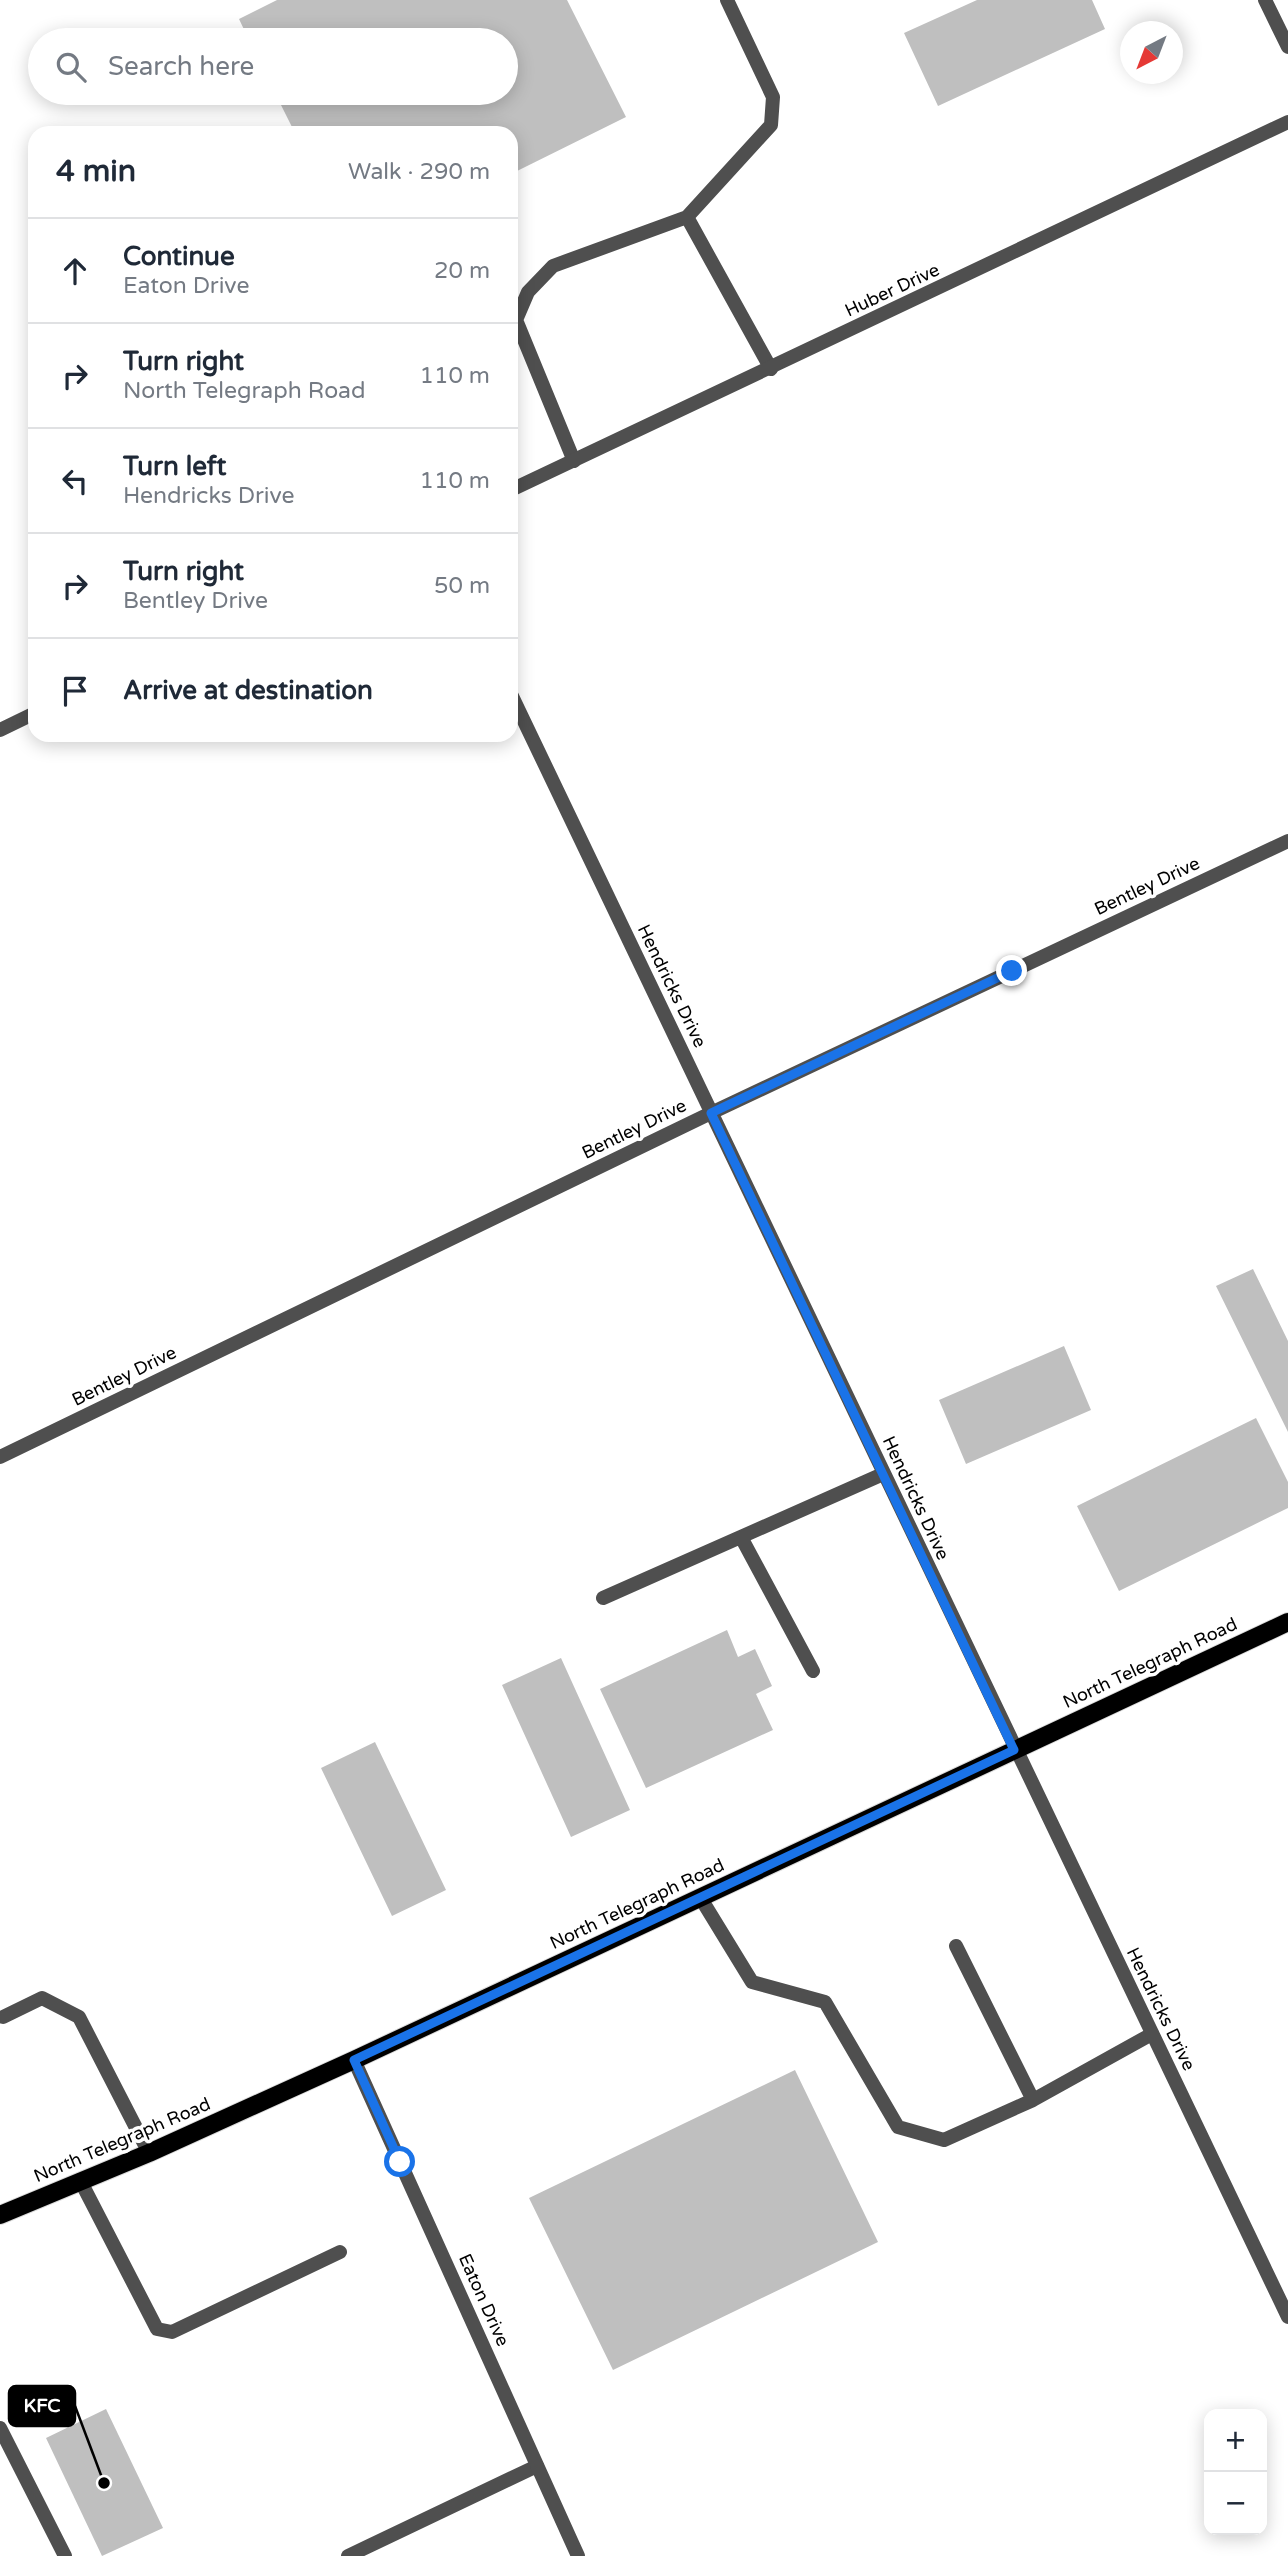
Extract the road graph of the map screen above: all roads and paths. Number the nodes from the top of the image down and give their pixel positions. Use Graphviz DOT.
graph roads {
  1 [pos="727,0"];
  2 [pos="1265,0"];
  3 [pos="1288,47"];
  4 [pos="1288,122"];
  5 [pos="687,217"];
  6 [pos="518,315"];
  7 [pos="518,325"];
  8 [pos="771,369"];
  9 [pos="574,461"];
  10 [pos="518,487"];
  11 [pos="518,709"];
  12 [pos="28,716"];
  13 [pos="0,730"];
  14 [pos="1288,841"];
  15 [pos="711,1113"];
  16 [pos="0,1457"];
  17 [pos="883,1474"];
  18 [pos="741,1536"];
  19 [pos="603,1598"];
  20 [pos="1288,1622"];
  21 [pos="813,1671"];
  22 [pos="1014,1750"];
  23 [pos="700,1897"];
  24 [pos="956,1946"];
  25 [pos="3,2017"];
  26 [pos="1152,2034"];
  27 [pos="354,2060"];
  28 [pos="1033,2100"];
  29 [pos="149,2153"];
  30 [pos="80,2180"];
  31 [pos="0,2215"];
  32 [pos="340,2252"];
  33 [pos="1288,2317"];
  34 [pos="0,2428"];
  35 [pos="537,2466"];
  36 [pos="65,2556"];
  37 [pos="348,2556"];
  38 [pos="578,2556"];
  1 -- 5 [label="street"];
  2 -- 3 [label="street"];
  4 -- 8 [label="street, Huber Drive"];
  5 -- 6 [label="street"];
  5 -- 8 [label="street"];
  7 -- 9 [label="street"];
  8 -- 9 [label="street, Huber Drive"];
  9 -- 10 [label="street, Huber Drive"];
  11 -- 15 [label="street, Hendricks Drive"];
  12 -- 13 [label="street"];
  14 -- 15 [label="street, Bentley Drive"];
  15 -- 16 [label="street, Bentley Drive"];
  15 -- 17 [label="street, Hendricks Drive"];
  17 -- 18 [label="street"];
  17 -- 22 [label="street, Hendricks Drive"];
  18 -- 19 [label="street"];
  18 -- 21 [label="street"];
  20 -- 22 [label="main road, North Telegraph Road"];
  22 -- 23 [label="main road, North Telegraph Road"];
  22 -- 26 [label="street, Hendricks Drive"];
  23 -- 27 [label="main road, North Telegraph Road"];
  23 -- 28 [label="street"];
  24 -- 28 [label="street"];
  25 -- 29 [label="street"];
  26 -- 28 [label="street"];
  26 -- 33 [label="street, Hendricks Drive"];
  27 -- 29 [label="main road, North Telegraph Road"];
  27 -- 35 [label="street, Eaton Drive"];
  29 -- 30 [label="main road, North Telegraph Road"];
  30 -- 31 [label="main road, North Telegraph Road"];
  30 -- 32 [label="street"];
  34 -- 36 [label="street"];
  35 -- 37 [label="street"];
  35 -- 38 [label="street, Eaton Drive"];
}
